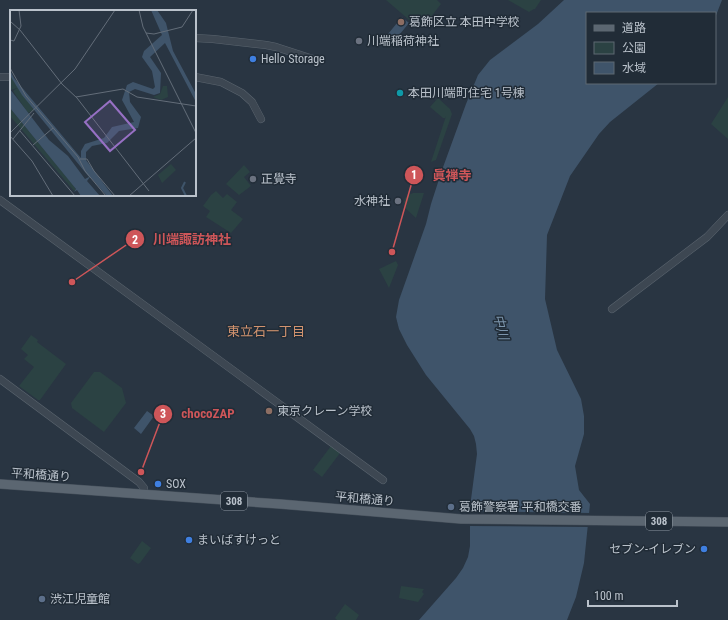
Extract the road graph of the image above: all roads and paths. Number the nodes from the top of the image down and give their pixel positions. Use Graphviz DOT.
graph roads {
  1 [pos="196,38"];
  2 [pos="313,59"];
  3 [pos="196,77"];
  4 [pos="261,119"];
  5 [pos="0,200"];
  6 [pos="728,215"];
  7 [pos="612,308"];
  8 [pos="0,379"];
  9 [pos="383,480"];
  10 [pos="0,484"];
  11 [pos="144,495"];
  12 [pos="728,522"];
  1 -- 2 [label="street"];
  3 -- 4 [label="street"];
  5 -- 9 [label="street"];
  6 -- 7 [label="street"];
  8 -- 11 [label="street"];
  10 -- 11 [label="main road, 平和橋通り / 308"];
  11 -- 12 [label="main road, 平和橋通り / 308"];
}
